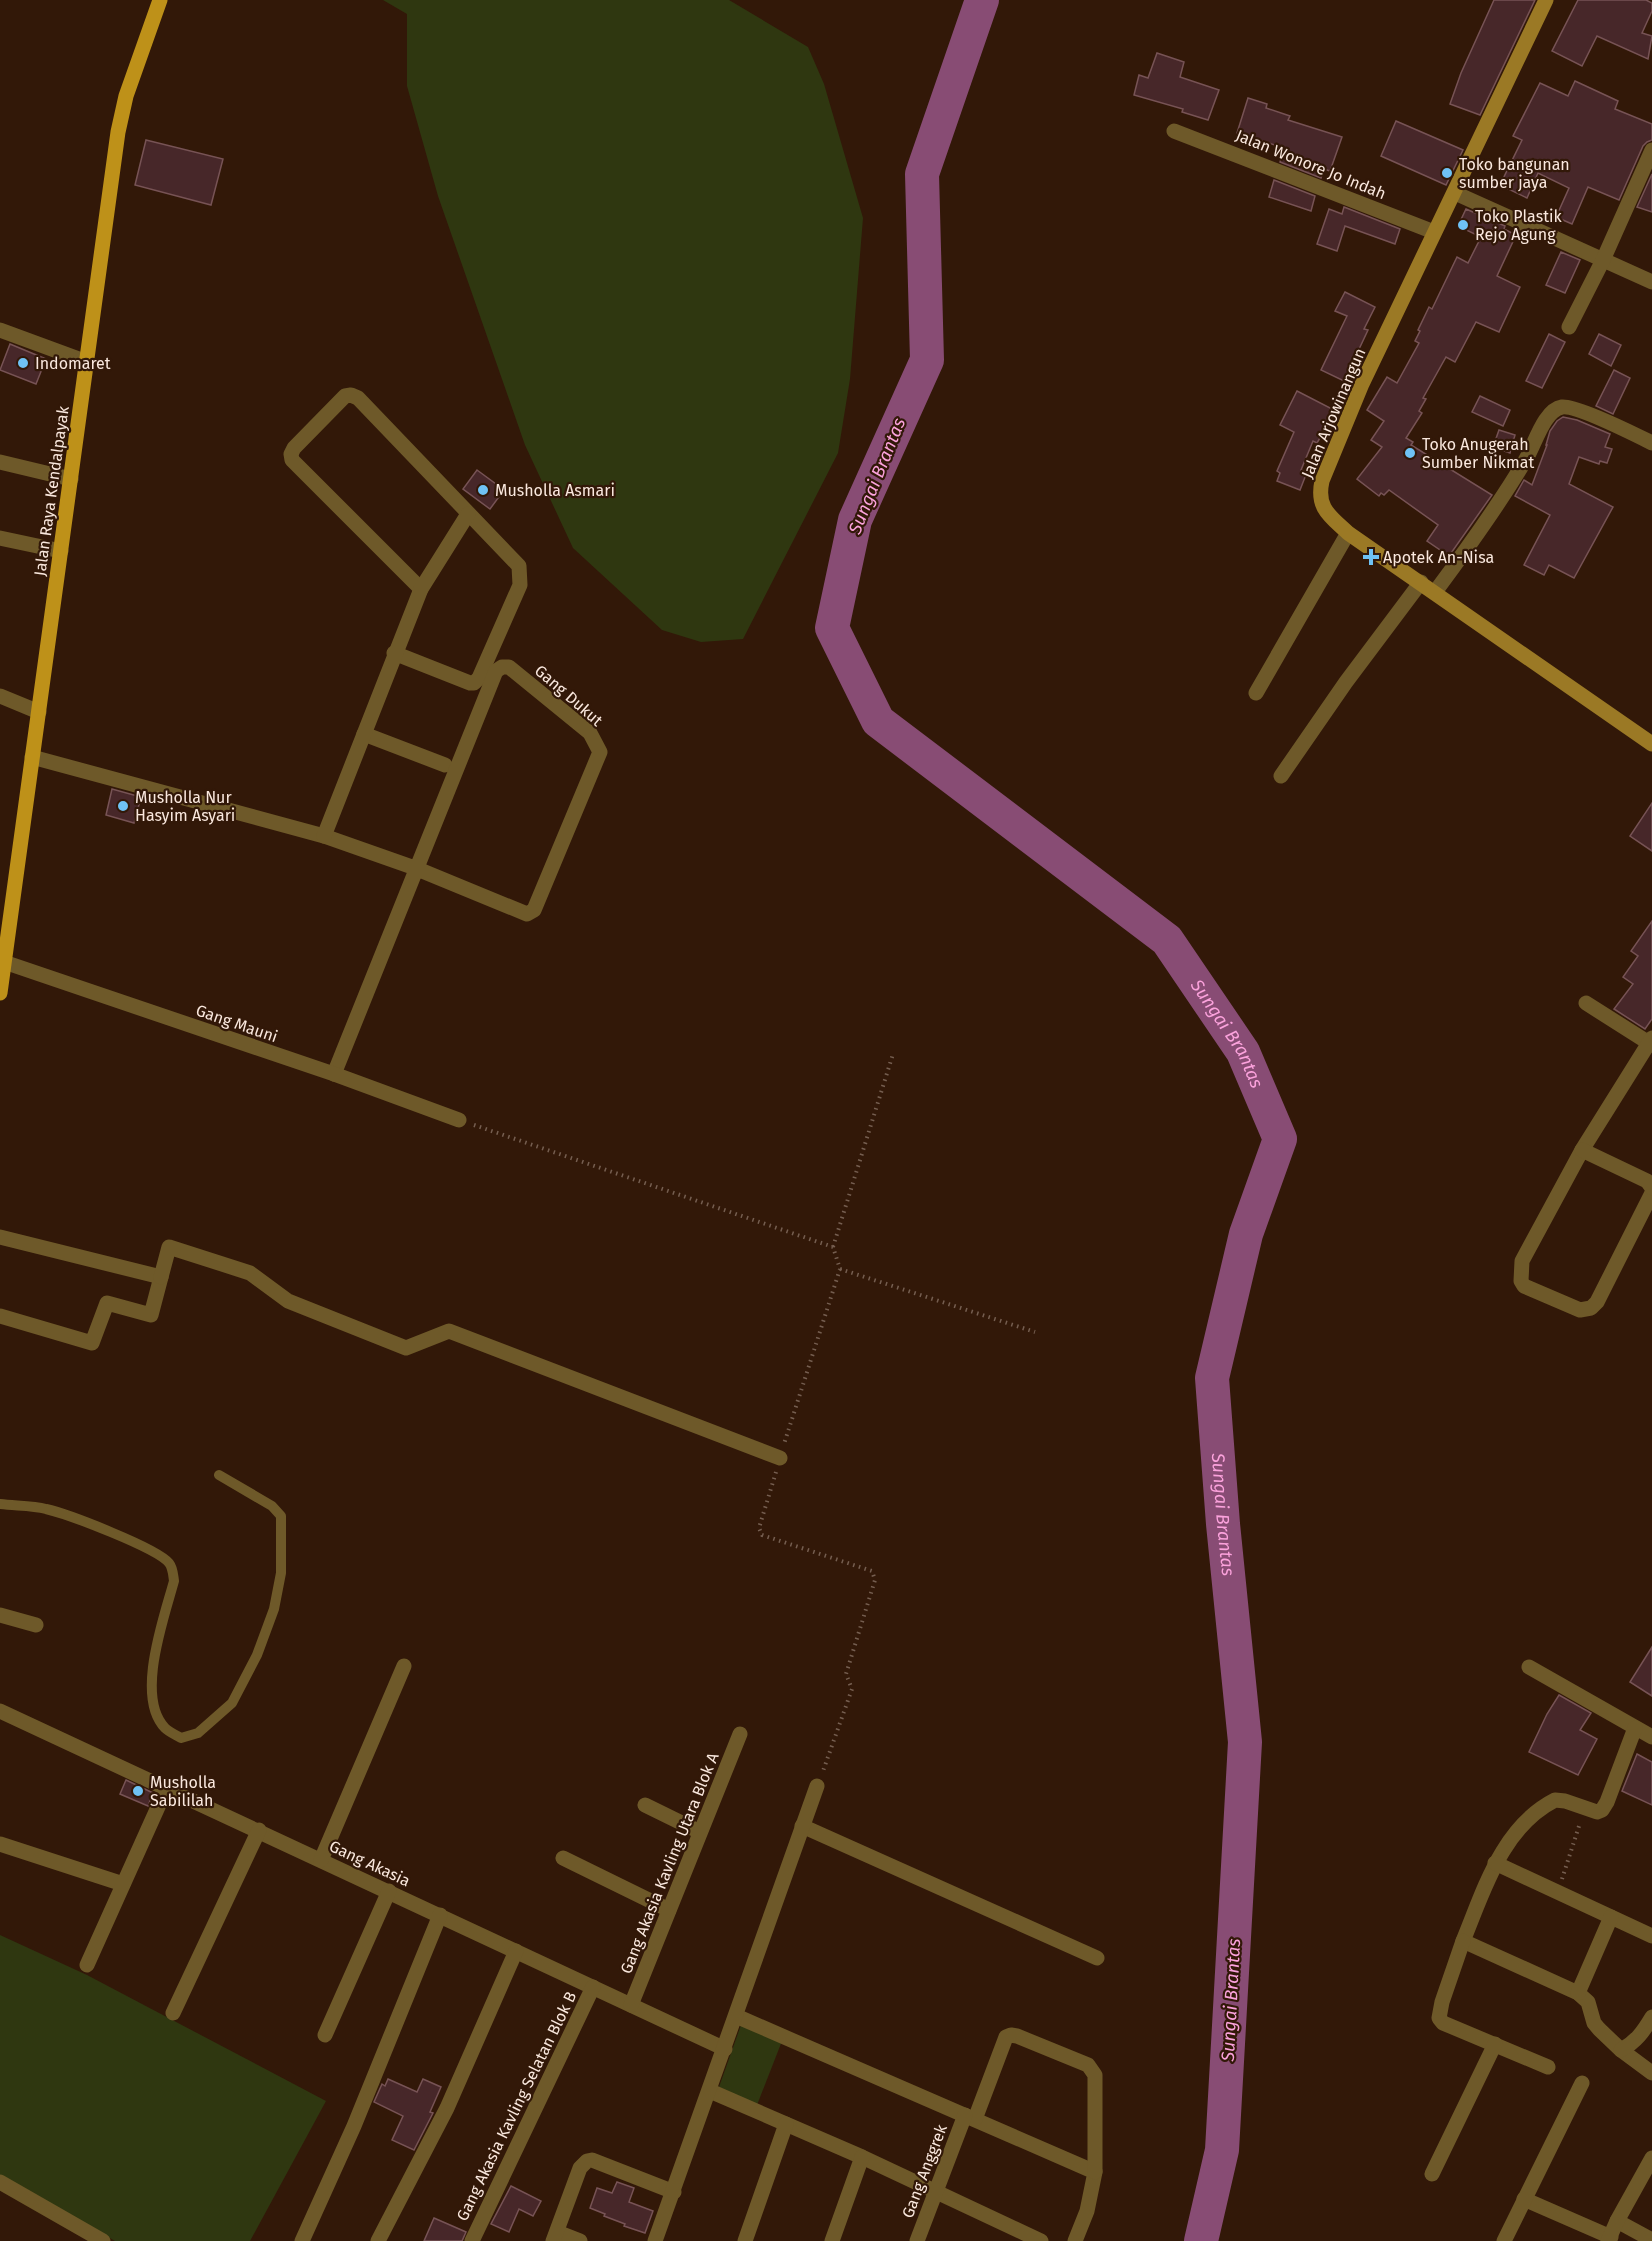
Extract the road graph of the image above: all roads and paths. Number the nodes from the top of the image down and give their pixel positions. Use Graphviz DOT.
graph roads {
  1 [pos="160,0"];
  2 [pos="1546,0"];
  3 [pos="1174,131"];
  4 [pos="1652,150"];
  5 [pos="1455,192"];
  6 [pos="1434,232"];
  7 [pos="1603,260"];
  8 [pos="1652,282"];
  9 [pos="1569,327"];
  10 [pos="0,330"];
  11 [pos="87,362"];
  12 [pos="1652,442"];
  13 [pos="0,462"];
  14 [pos="71,479"];
  15 [pos="468,514"];
  16 [pos="1348,532"];
  17 [pos="0,538"];
  18 [pos="61,551"];
  19 [pos="1421,582"];
  20 [pos="421,589"];
  21 [pos="1435,592"];
  22 [pos="394,653"];
  23 [pos="1256,693"];
  24 [pos="0,696"];
  25 [pos="39,712"];
  26 [pos="364,734"];
  27 [pos="1652,744"];
  28 [pos="32,757"];
  29 [pos="445,765"];
  30 [pos="1281,776"];
  31 [pos="324,836"];
  32 [pos="415,868"];
  33 [pos="4,962"];
  34 [pos="0,993"];
  35 [pos="1586,1003"];
  36 [pos="1651,1042"];
  37 [pos="893,1054"];
  38 [pos="334,1074"];
  39 [pos="459,1119"];
  40 [pos="1582,1150"];
  41 [pos="1652,1188"];
  42 [pos="1652,1193"];
  43 [pos="0,1237"];
  44 [pos="833,1247"];
  45 [pos="840,1269"];
  46 [pos="161,1277"];
  47 [pos="0,1316"];
  48 [pos="1035,1332"];
  49 [pos="780,1458"];
  50 [pos="219,1475"];
  51 [pos="0,1504"];
  52 [pos="0,1615"];
  53 [pos="36,1625"];
  54 [pos="404,1666"];
  55 [pos="1529,1667"];
  56 [pos="0,1711"];
  57 [pos="1635,1728"];
  58 [pos="740,1734"];
  59 [pos="1652,1737"];
  60 [pos="817,1786"];
  61 [pos="167,1787"];
  62 [pos="645,1805"];
  63 [pos="1584,1808"];
  64 [pos="802,1826"];
  65 [pos="259,1830"];
  66 [pos="700,1832"];
  67 [pos="0,1844"];
  68 [pos="562,1858"];
  69 [pos="321,1860"];
  70 [pos="1495,1863"];
  71 [pos="123,1884"];
  72 [pos="389,1891"];
  73 [pos="1558,1893"];
  74 [pos="669,1910"];
  75 [pos="440,1915"];
  76 [pos="1611,1917"];
  77 [pos="1652,1936"];
  78 [pos="1463,1941"];
  79 [pos="516,1951"];
  80 [pos="1097,1958"];
  81 [pos="87,1965"];
  82 [pos="593,1987"];
  83 [pos="1578,1993"];
  84 [pos="631,2005"];
  85 [pos="173,2013"];
  86 [pos="736,2016"];
  87 [pos="1652,2018"];
  88 [pos="325,2035"];
  89 [pos="1495,2044"];
  90 [pos="725,2049"];
  91 [pos="1621,2050"];
  92 [pos="1548,2067"];
  93 [pos="1652,2073"];
  94 [pos="1582,2083"];
  95 [pos="710,2091"];
  96 [pos="970,2117"];
  97 [pos="786,2124"];
  98 [pos="862,2157"];
  99 [pos="1652,2158"];
  100 [pos="1095,2172"];
  101 [pos="1432,2174"];
  102 [pos="0,2182"];
  103 [pos="935,2191"];
  104 [pos="674,2192"];
  105 [pos="1524,2199"];
  106 [pos="1617,2221"];
  107 [pos="555,2236"];
  108 [pos="1610,2239"];
  109 [pos="1652,2240"];
  110 [pos="103,2241"];
  111 [pos="302,2241"];
  112 [pos="378,2241"];
  113 [pos="472,2241"];
  114 [pos="580,2241"];
  115 [pos="655,2241"];
  116 [pos="745,2241"];
  117 [pos="832,2241"];
  118 [pos="917,2241"];
  119 [pos="1041,2241"];
  120 [pos="1075,2241"];
  121 [pos="1504,2241"];
  1 -- 11 [label="main road, Jalan Raya Kendalpayak"];
  2 -- 5 [label="main road, Jalan Arjowinangun"];
  3 -- 6 [label="street, Jalan Wonore Jo Indah"];
  4 -- 7 [label="street"];
  5 -- 6 [label="main road, Jalan Arjowinangun"];
  5 -- 7 [label="street"];
  6 -- 16 [label="main road, Jalan Arjowinangun"];
  7 -- 8 [label="street"];
  7 -- 9 [label="street"];
  10 -- 11 [label="street"];
  11 -- 14 [label="main road, Jalan Raya Kendalpayak"];
  12 -- 21 [label="street"];
  13 -- 14 [label="street"];
  14 -- 18 [label="main road, Jalan Raya Kendalpayak"];
  15 -- 20 [label="street"];
  15 -- 20 [label="street"];
  15 -- 22 [label="street"];
  16 -- 19 [label="main road, Jalan Arjowinangun"];
  16 -- 23 [label="street"];
  17 -- 18 [label="street"];
  18 -- 25 [label="main road, Jalan Raya Kendalpayak"];
  19 -- 21 [label="main road, Jalan Arjowinangun"];
  19 -- 30 [label="street"];
  20 -- 22 [label="street"];
  21 -- 27 [label="main road, Jalan Arjowinangun"];
  22 -- 26 [label="street"];
  24 -- 25 [label="street"];
  25 -- 28 [label="main road, Jalan Raya Kendalpayak"];
  26 -- 29 [label="street"];
  26 -- 31 [label="street"];
  28 -- 31 [label="street"];
  28 -- 33 [label="main road, Jalan Raya Kendalpayak"];
  31 -- 32 [label="street"];
  32 -- 32 [label="street, Gang Dukut"];
  32 -- 38 [label="street"];
  33 -- 34 [label="main road, Jalan Raya Kendalpayak"];
  33 -- 38 [label="street, Gang Mauni"];
  35 -- 36 [label="street"];
  36 -- 40 [label="street"];
  37 -- 44 [label="path"];
  38 -- 39 [label="street, Gang Mauni"];
  39 -- 44 [label="path"];
  40 -- 41 [label="street"];
  40 -- 42 [label="street"];
  43 -- 46 [label="street"];
  44 -- 45 [label="path"];
  45 -- 48 [label="path"];
  45 -- 49 [label="path"];
  46 -- 47 [label="street"];
  46 -- 49 [label="street"];
  49 -- 60 [label="path"];
  50 -- 51 [label="lane"];
  52 -- 53 [label="street"];
  54 -- 69 [label="street"];
  55 -- 57 [label="street"];
  56 -- 61 [label="street, Gang Akasia"];
  57 -- 59 [label="street"];
  57 -- 63 [label="street"];
  58 -- 66 [label="street, Gang Akasia Kavling Utara Blok A"];
  60 -- 64 [label="street"];
  61 -- 65 [label="street, Gang Akasia"];
  61 -- 71 [label="street"];
  62 -- 66 [label="street"];
  63 -- 70 [label="street"];
  63 -- 73 [label="path"];
  64 -- 80 [label="street"];
  64 -- 86 [label="street"];
  65 -- 69 [label="street, Gang Akasia"];
  65 -- 85 [label="street"];
  66 -- 74 [label="street, Gang Akasia Kavling Utara Blok A"];
  67 -- 71 [label="street"];
  68 -- 74 [label="street"];
  69 -- 72 [label="street, Gang Akasia"];
  70 -- 73 [label="street"];
  70 -- 78 [label="street"];
  71 -- 81 [label="street"];
  72 -- 75 [label="street, Gang Akasia"];
  72 -- 88 [label="street"];
  73 -- 76 [label="street"];
  74 -- 84 [label="street, Gang Akasia Kavling Utara Blok A"];
  75 -- 79 [label="street, Gang Akasia"];
  75 -- 111 [label="street"];
  76 -- 77 [label="street"];
  76 -- 83 [label="street"];
  78 -- 83 [label="street"];
  78 -- 89 [label="street"];
  79 -- 82 [label="street, Gang Akasia"];
  79 -- 112 [label="street"];
  82 -- 84 [label="street, Gang Akasia"];
  82 -- 113 [label="street, Gang Akasia Kavling Selatan Blok B"];
  83 -- 91 [label="street"];
  84 -- 90 [label="street, Gang Akasia"];
  86 -- 90 [label="street"];
  86 -- 96 [label="street"];
  87 -- 91 [label="street"];
  89 -- 92 [label="street"];
  89 -- 101 [label="street"];
  90 -- 95 [label="street"];
  91 -- 93 [label="street"];
  94 -- 105 [label="street"];
  95 -- 97 [label="street"];
  95 -- 104 [label="street"];
  96 -- 100 [label="street"];
  96 -- 100 [label="street, Gang Anggrek"];
  96 -- 103 [label="street, Gang Anggrek"];
  97 -- 98 [label="street"];
  97 -- 116 [label="street"];
  98 -- 103 [label="street"];
  98 -- 117 [label="street"];
  99 -- 106 [label="street"];
  100 -- 120 [label="street"];
  102 -- 110 [label="street"];
  103 -- 118 [label="street, Gang Anggrek"];
  103 -- 119 [label="street"];
  104 -- 107 [label="street"];
  104 -- 115 [label="street"];
  105 -- 108 [label="street"];
  105 -- 121 [label="street"];
  106 -- 108 [label="street"];
  106 -- 109 [label="street"];
  107 -- 114 [label="street"];
}
